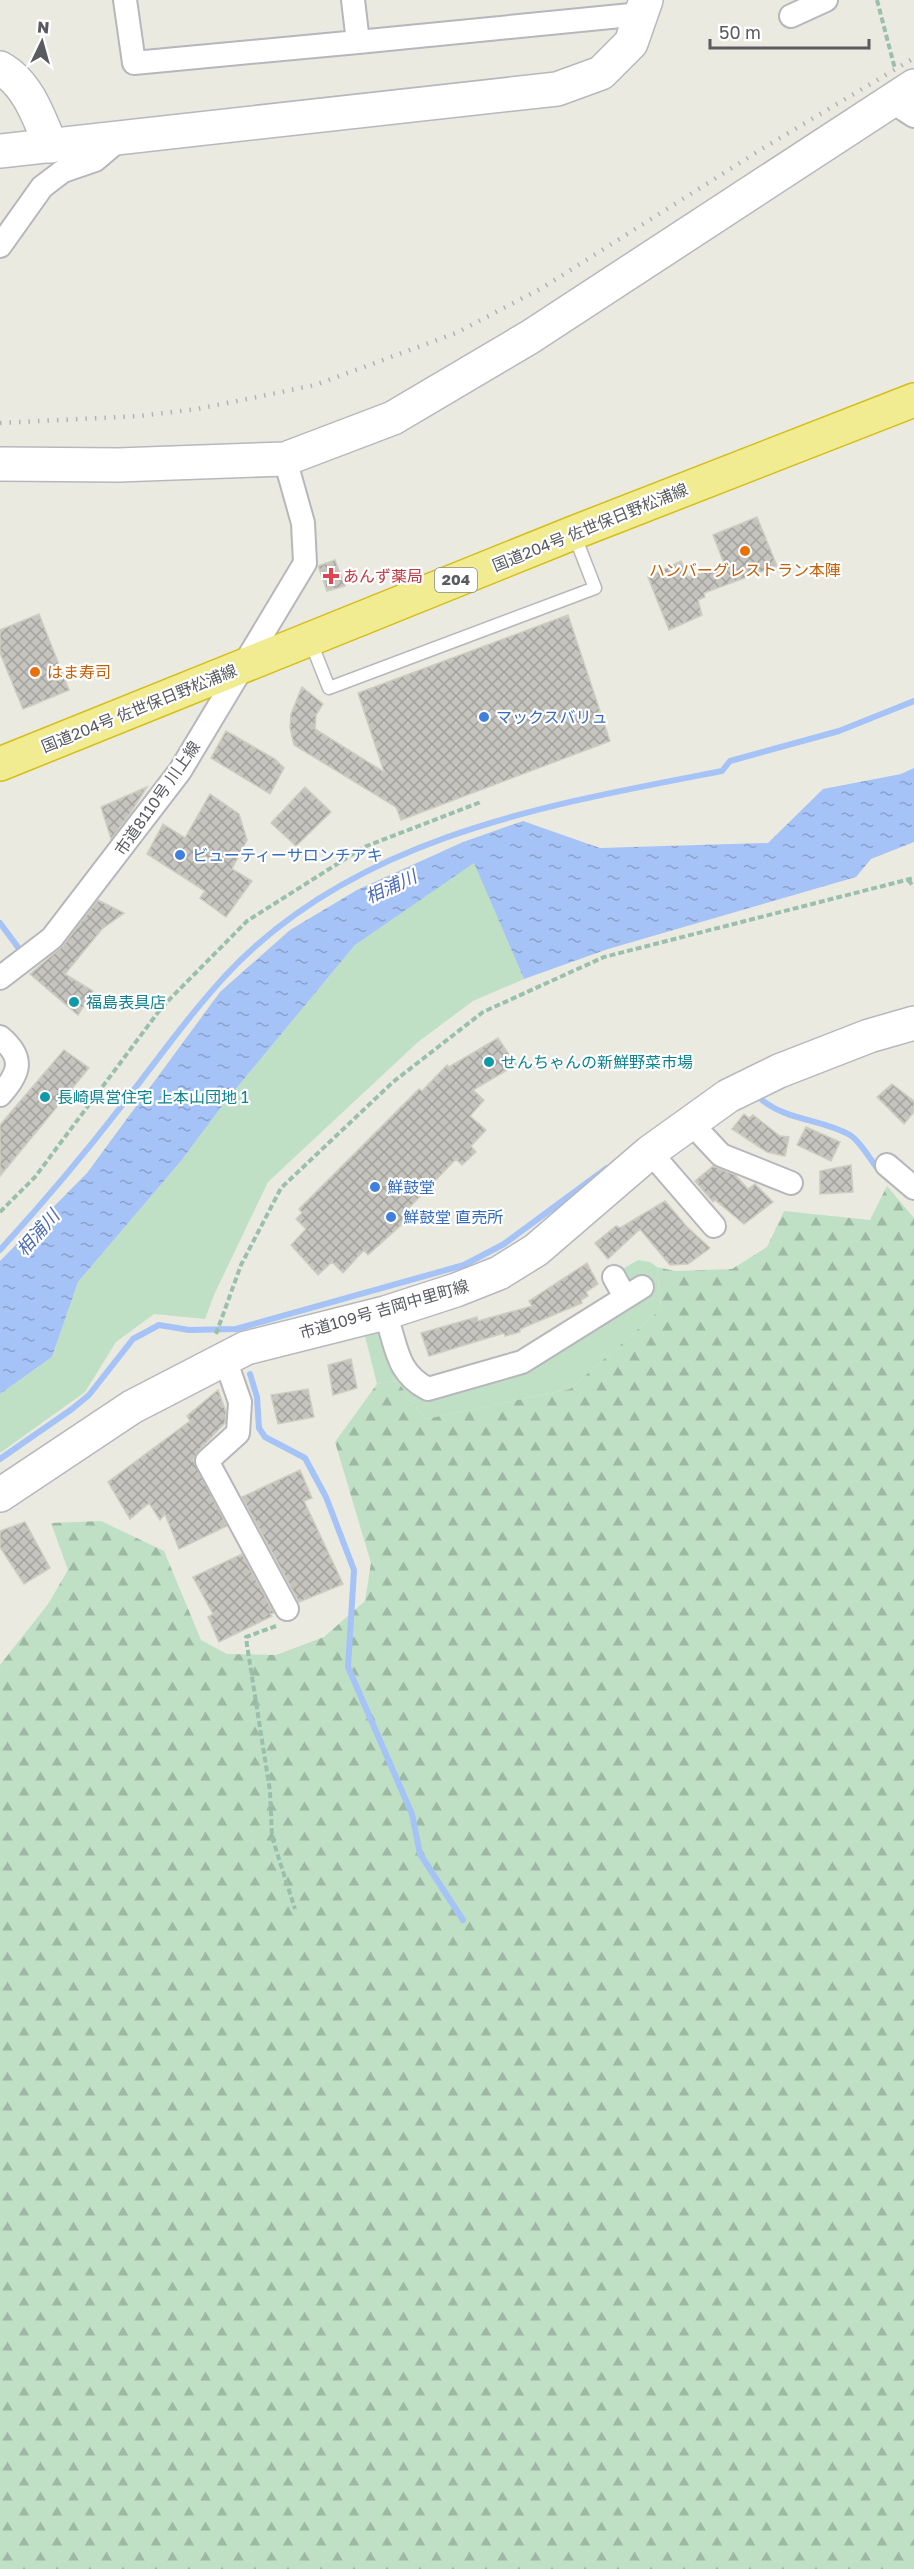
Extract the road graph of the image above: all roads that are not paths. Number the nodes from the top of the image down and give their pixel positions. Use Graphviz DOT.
graph roads {
  1 [pos="125,0"];
  2 [pos="353,0"];
  3 [pos="825,0"];
  4 [pos="644,7"];
  5 [pos="791,16"];
  6 [pos="358,42"];
  7 [pos="0,68"];
  8 [pos="906,101"];
  9 [pos="121,138"];
  10 [pos="51,146"];
  11 [pos="0,151"];
  12 [pos="0,246"];
  13 [pos="914,400"];
  14 [pos="285,459"];
  15 [pos="0,464"];
  16 [pos="573,533"];
  17 [pos="309,640"];
  18 [pos="241,667"];
  19 [pos="0,764"];
  20 [pos="0,978"];
  21 [pos="914,1023"];
  22 [pos="0,1037"];
  23 [pos="0,1095"];
  24 [pos="691,1123"];
  25 [pos="650,1152"];
  26 [pos="887,1165"];
  27 [pos="791,1183"];
  28 [pos="914,1188"];
  29 [pos="714,1226"];
  30 [pos="614,1277"];
  31 [pos="385,1312"];
  32 [pos="225,1359"];
  33 [pos="0,1495"];
  34 [pos="286,1609"];
  1 -- 6 [label="street"];
  2 -- 6 [label="street"];
  3 -- 5 [label="street"];
  4 -- 6 [label="street"];
  4 -- 9 [label="street"];
  7 -- 10 [label="street"];
  8 -- 14 [label="street"];
  9 -- 10 [label="street"];
  9 -- 12 [label="street"];
  10 -- 11 [label="street"];
  13 -- 16 [label="highway, 国道204号 佐世保日野松浦線 / 204"];
  14 -- 15 [label="street"];
  14 -- 18 [label="street, 市道8110号 川上線"];
  16 -- 17 [label="highway, 国道204号 佐世保日野松浦線 / 204"];
  16 -- 17 [label="lane"];
  17 -- 18 [label="highway, 国道204号 佐世保日野松浦線 / 204"];
  18 -- 19 [label="highway, 国道204号 佐世保日野松浦線 / 204"];
  18 -- 20 [label="street, 市道8110号 川上線"];
  21 -- 24 [label="street, 市道109号 吉岡中里町線"];
  22 -- 23 [label="street"];
  24 -- 25 [label="street, 市道109号 吉岡中里町線"];
  24 -- 27 [label="street"];
  25 -- 29 [label="street"];
  25 -- 31 [label="street, 市道109号 吉岡中里町線"];
  26 -- 28 [label="street"];
  30 -- 31 [label="street"];
  31 -- 32 [label="street, 市道109号 吉岡中里町線"];
  32 -- 33 [label="street, 市道109号 吉岡中里町線"];
  32 -- 34 [label="street"];
}
